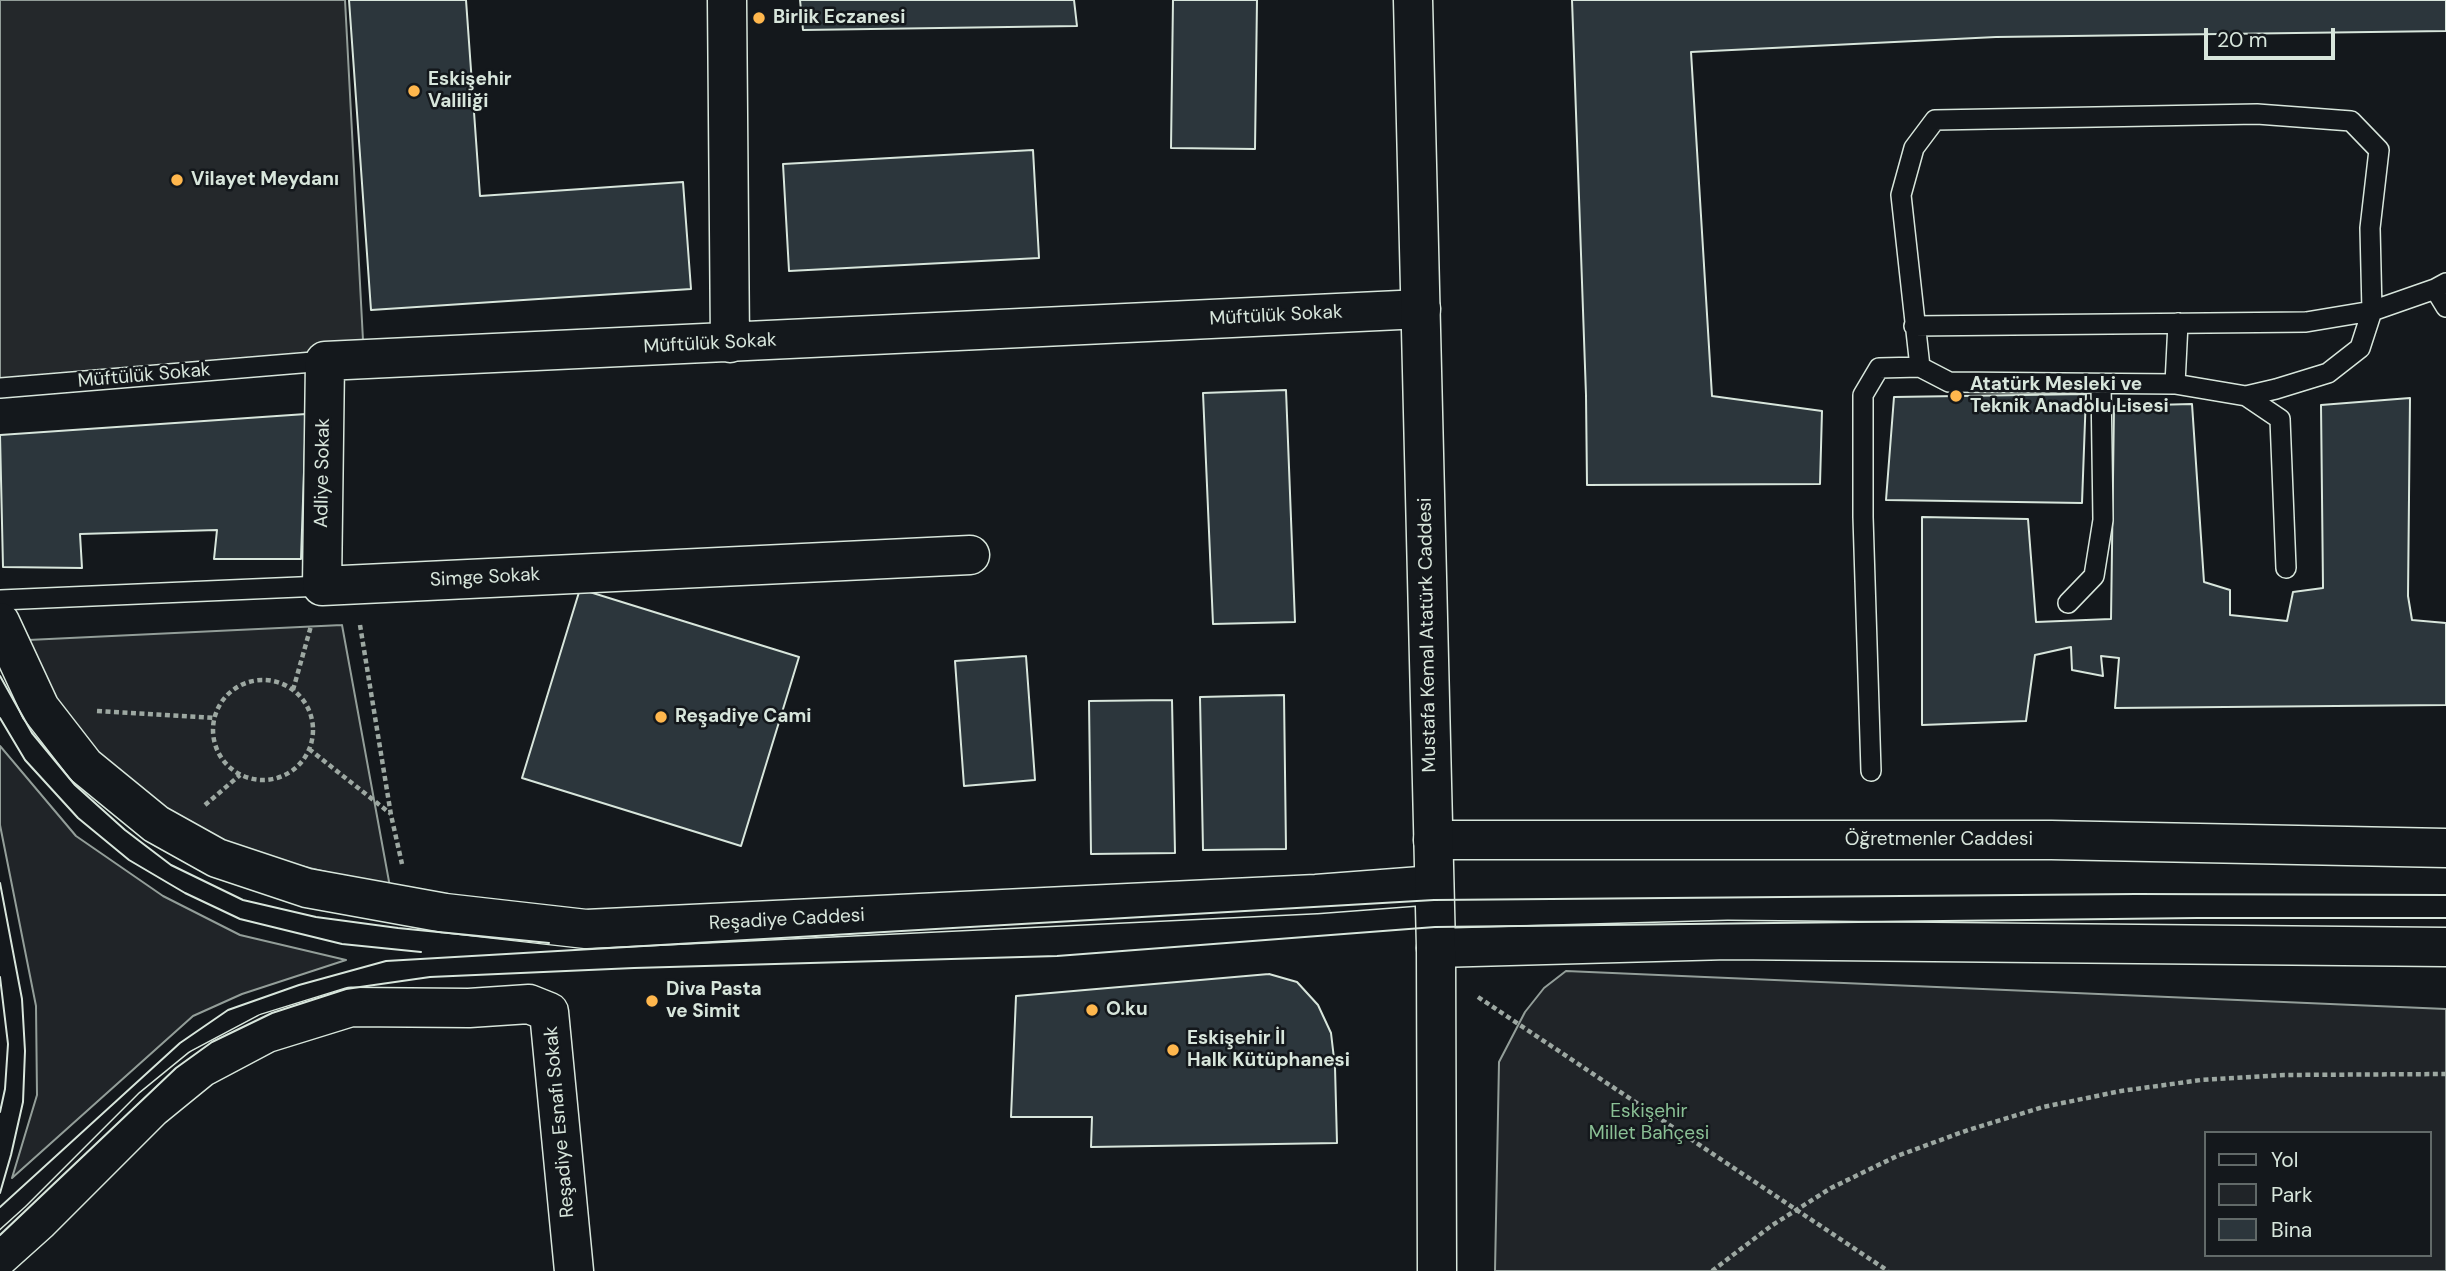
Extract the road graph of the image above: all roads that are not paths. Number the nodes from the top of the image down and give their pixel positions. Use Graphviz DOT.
graph roads {
  1 [pos="727,0"];
  2 [pos="1413,0"];
  3 [pos="2441,286"];
  4 [pos="2446,307"];
  5 [pos="1421,309"];
  6 [pos="2372,312"];
  7 [pos="2178,323"];
  8 [pos="1914,326"];
  9 [pos="730,343"];
  10 [pos="325,361"];
  11 [pos="1920,367"];
  12 [pos="2101,384"];
  13 [pos="2175,384"];
  14 [pos="0,388"];
  15 [pos="2246,396"];
  16 [pos="970,555"];
  17 [pos="2286,568"];
  18 [pos="322,586"];
  19 [pos="0,600"];
  20 [pos="2068,603"];
  21 [pos="0,622"];
  22 [pos="1871,771"];
  23 [pos="1433,840"];
  24 [pos="2446,848"];
  25 [pos="1434,885"];
  26 [pos="1436,947"];
  27 [pos="2446,947"];
  28 [pos="0,1256"];
  29 [pos="574,1271"];
  30 [pos="1437,1271"];
  1 -- 9 [label="street"];
  2 -- 5 [label="street, Mustafa Kemal Atatürk Caddesi"];
  3 -- 4 [label="lane"];
  3 -- 6 [label="lane"];
  5 -- 9 [label="street, Müftülük Sokak"];
  5 -- 23 [label="street, Mustafa Kemal Atatürk Caddesi"];
  6 -- 7 [label="lane"];
  6 -- 8 [label="lane"];
  6 -- 15 [label="lane"];
  7 -- 8 [label="lane"];
  7 -- 13 [label="lane"];
  8 -- 11 [label="lane"];
  9 -- 10 [label="street, Müftülük Sokak"];
  10 -- 14 [label="lane, Müftülük Sokak"];
  10 -- 18 [label="street, Adliye Sokak"];
  11 -- 12 [label="lane"];
  11 -- 22 [label="lane"];
  12 -- 13 [label="lane"];
  12 -- 20 [label="lane"];
  13 -- 15 [label="lane"];
  15 -- 17 [label="lane"];
  16 -- 18 [label="street, Simge Sokak"];
  18 -- 19 [label="lane, Simge Sokak"];
  21 -- 25 [label="street, Reşadiye Caddesi"];
  23 -- 24 [label="street, Öğretmenler Caddesi"];
  23 -- 25 [label="street, Mustafa Kemal Atatürk Caddesi"];
  25 -- 26 [label="street, Mustafa Kemal Atatürk Caddesi"];
  26 -- 27 [label="street"];
  26 -- 30 [label="street, Mustafa Kemal Atatürk Caddesi"];
  28 -- 29 [label="street, Reşadiye Esnafı Sokak"];
}
